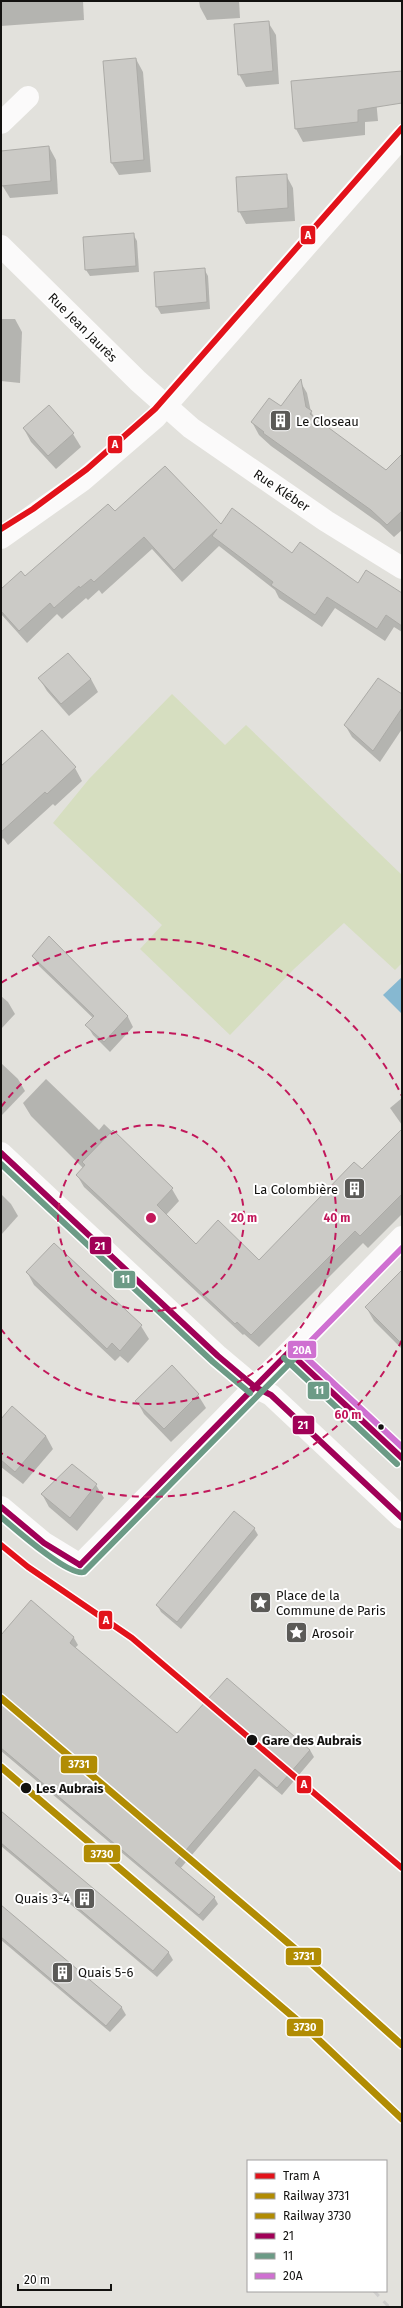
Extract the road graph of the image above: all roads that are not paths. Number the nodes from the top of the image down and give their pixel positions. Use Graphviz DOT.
graph roads {
  1 [pos="28,97"];
  2 [pos="1,123"];
  3 [pos="402,137"];
  4 [pos="1,246"];
  5 [pos="166,406"];
  6 [pos="1,538"];
  7 [pos="402,568"];
  8 [pos="1,1152"];
  9 [pos="402,1237"];
  10 [pos="255,1387"];
  11 [pos="1,1507"];
  12 [pos="402,1518"];
  1 -- 2 [label="street"];
  3 -- 5 [label="street"];
  4 -- 5 [label="street, Rue Jean Jaurès"];
  5 -- 6 [label="street"];
  5 -- 7 [label="street, Rue Kléber"];
  8 -- 10 [label="street"];
  9 -- 10 [label="street"];
  10 -- 11 [label="street"];
  10 -- 12 [label="street"];
}
